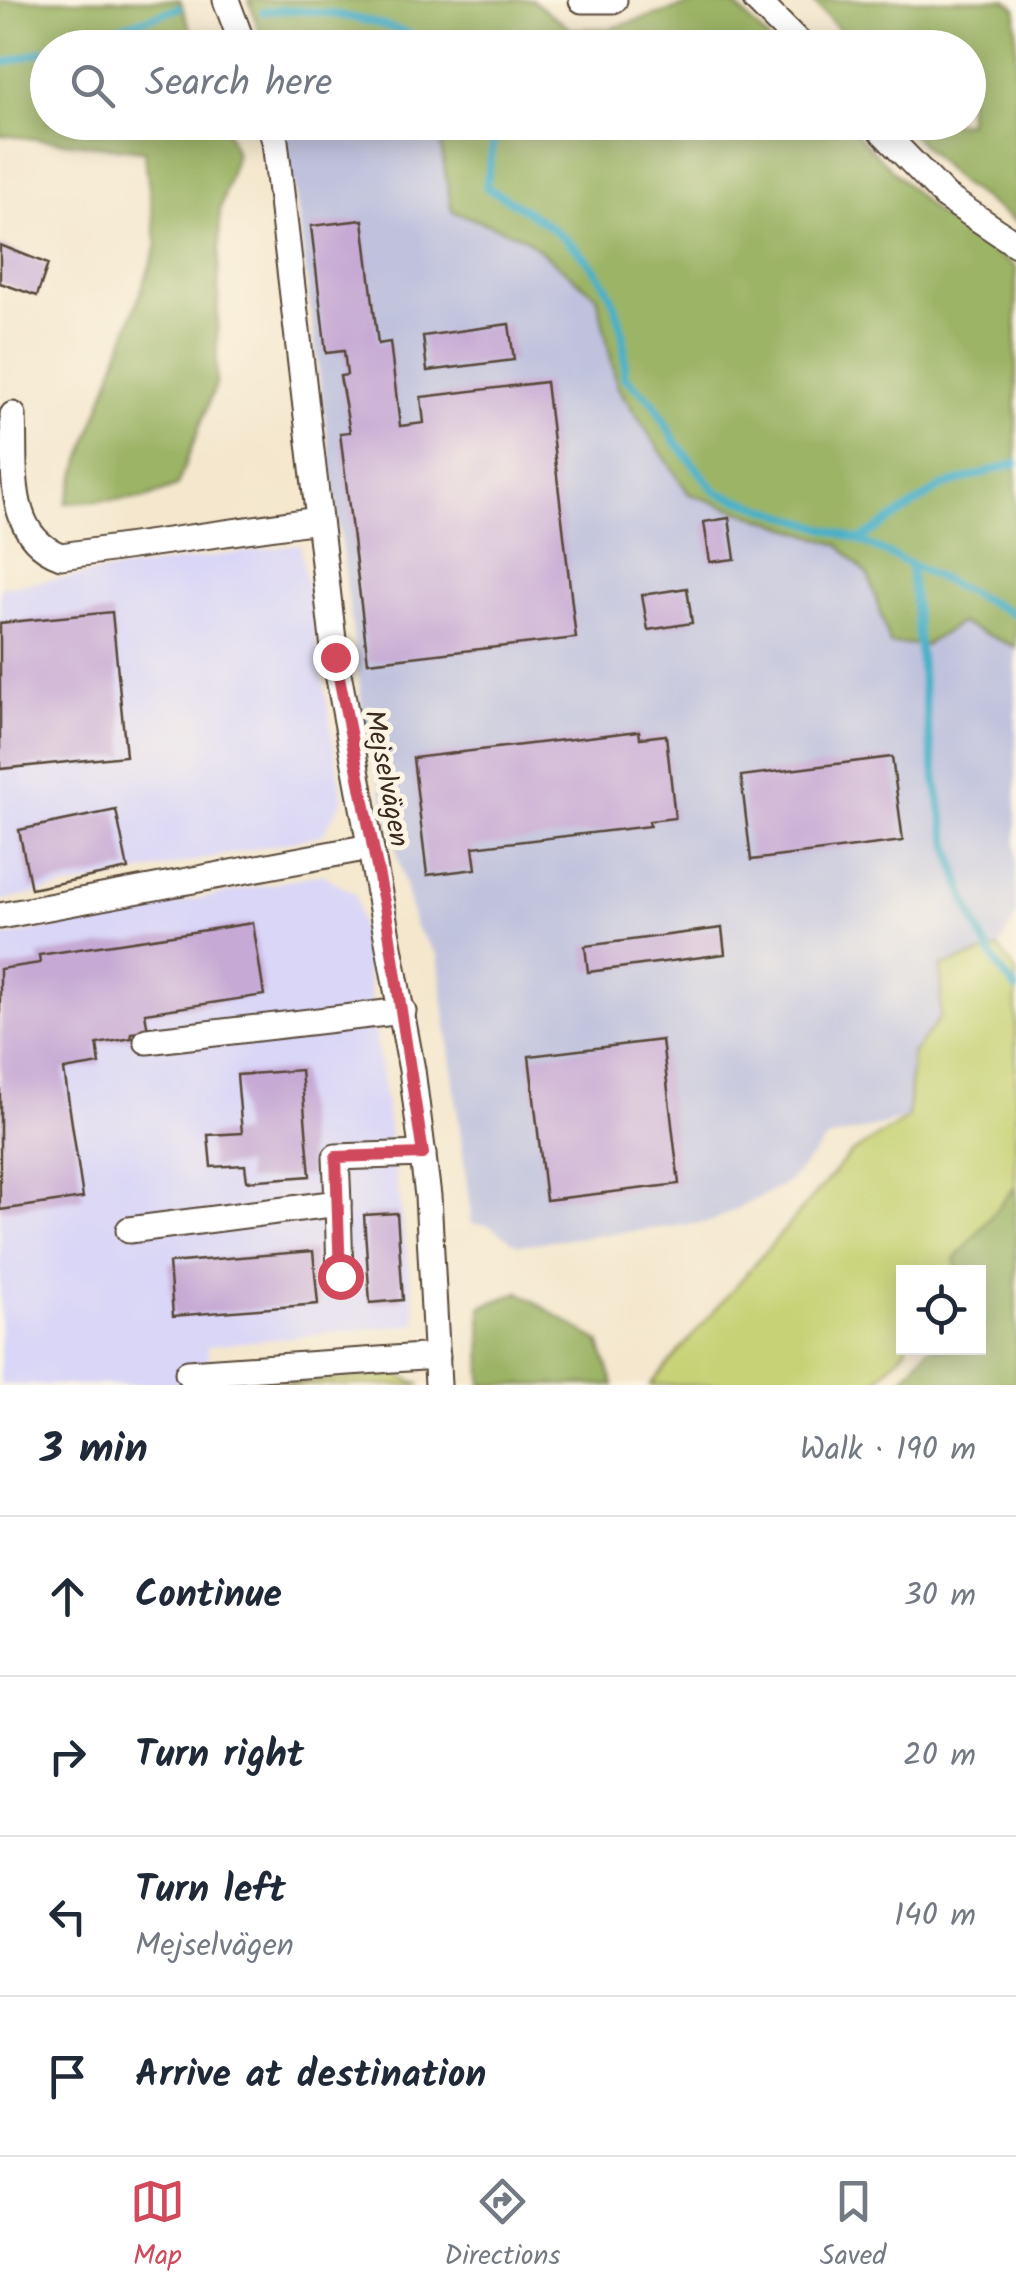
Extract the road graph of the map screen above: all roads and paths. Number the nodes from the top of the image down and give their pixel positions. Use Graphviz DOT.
graph roads {
  1 [pos="226,0"];
  2 [pos="582,0"];
  3 [pos="614,0"];
  4 [pos="756,0"];
  5 [pos="237,30"];
  6 [pos="786,30"];
  7 [pos="275,140"];
  8 [pos="891,140"];
  9 [pos="1016,244"];
  10 [pos="13,415"];
  11 [pos="318,520"];
  12 [pos="370,847"];
  13 [pos="0,916"];
  14 [pos="404,1011"];
  15 [pos="147,1041"];
  16 [pos="423,1154"];
  17 [pos="338,1203"];
  18 [pos="128,1230"];
  19 [pos="340,1276"];
  20 [pos="436,1356"];
  21 [pos="188,1373"];
  22 [pos="438,1385"];
  1 -- 5 [label="street"];
  2 -- 3 [label="street"];
  4 -- 6 [label="street"];
  7 -- 11 [label="street, Mejselvägen"];
  8 -- 9 [label="street"];
  10 -- 11 [label="street"];
  11 -- 12 [label="street, Mejselvägen"];
  12 -- 13 [label="street"];
  12 -- 14 [label="street, Mejselvägen"];
  14 -- 15 [label="street"];
  14 -- 16 [label="street, Mejselvägen"];
  16 -- 17 [label="street"];
  16 -- 20 [label="street, Mejselvägen"];
  17 -- 18 [label="street"];
  17 -- 19 [label="street"];
  20 -- 21 [label="street"];
  20 -- 22 [label="street, Mejselvägen"];
}
